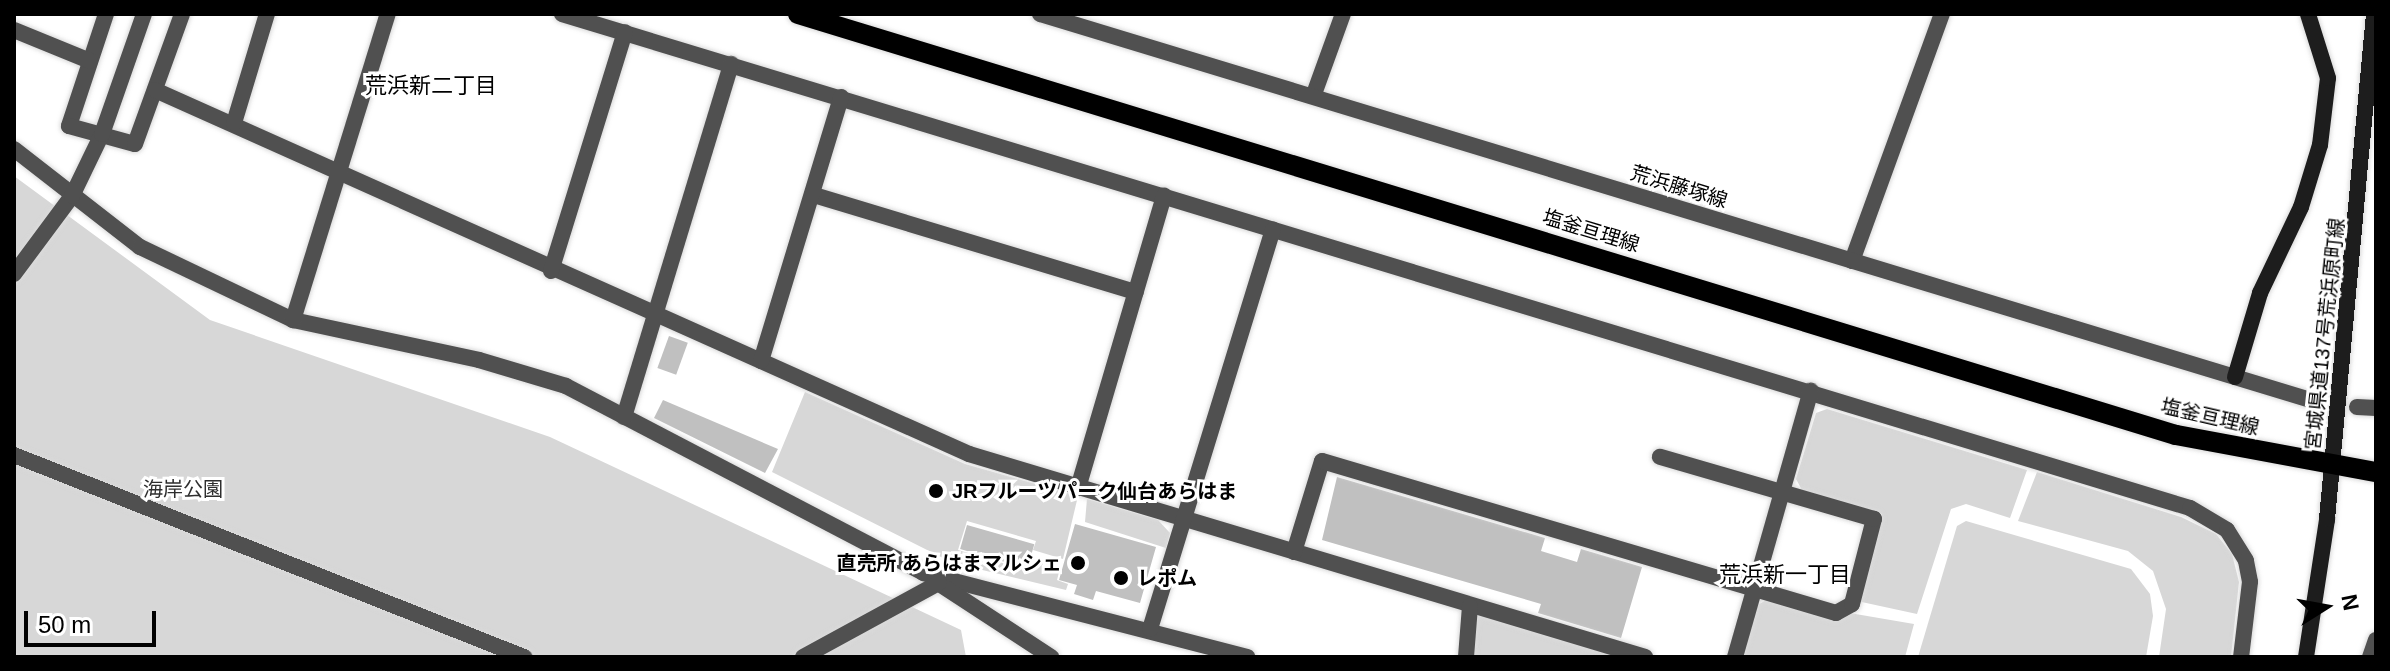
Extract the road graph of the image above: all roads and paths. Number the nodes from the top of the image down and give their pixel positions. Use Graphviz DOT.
graph roads {
  1 [pos="106,14"];
  2 [pos="144,14"];
  3 [pos="182,14"];
  4 [pos="267,14"];
  5 [pos="388,14"];
  6 [pos="562,14"];
  7 [pos="798,14"];
  8 [pos="1040,14"];
  9 [pos="1343,14"];
  10 [pos="1942,14"];
  11 [pos="2308,14"];
  12 [pos="2374,14"];
  13 [pos="14,30"];
  14 [pos="625,32"];
  15 [pos="90,61"];
  16 [pos="731,64"];
  17 [pos="155,90"];
  18 [pos="1314,94"];
  19 [pos="841,97"];
  20 [pos="234,123"];
  21 [pos="102,134"];
  22 [pos="14,149"];
  23 [pos="340,176"];
  24 [pos="814,195"];
  25 [pos="1164,195"];
  26 [pos="72,196"];
  27 [pos="1273,229"];
  28 [pos="1852,261"];
  29 [pos="551,271"];
  30 [pos="14,274"];
  31 [pos="1136,292"];
  32 [pos="657,317"];
  33 [pos="293,320"];
  34 [pos="761,361"];
  35 [pos="2235,377"];
  36 [pos="1811,391"];
  37 [pos="2307,399"];
  38 [pos="2357,407"];
  39 [pos="2376,408"];
  40 [pos="624,417"];
  41 [pos="14,455"];
  42 [pos="1660,457"];
  43 [pos="2332,466"];
  44 [pos="2376,472"];
  45 [pos="1078,488"];
  46 [pos="1782,492"];
  47 [pos="1185,520"];
  48 [pos="1294,552"];
  49 [pos="923,573"];
  50 [pos="939,583"];
  51 [pos="1751,589"];
  52 [pos="1470,606"];
  53 [pos="1150,629"];
  54 [pos="2376,640"];
  55 [pos="524,657"];
  56 [pos="803,657"];
  57 [pos="1051,657"];
  58 [pos="1247,657"];
  59 [pos="1466,657"];
  60 [pos="1645,657"];
  61 [pos="1735,657"];
  62 [pos="2241,657"];
  63 [pos="2306,657"];
  64 [pos="2370,657"];
  1 -- 15 [label="street"];
  2 -- 21 [label="street"];
  3 -- 17 [label="street"];
  4 -- 20 [label="street"];
  5 -- 23 [label="street"];
  6 -- 14 [label="street"];
  7 -- 43 [label="main road, 塩釜亘理線"];
  8 -- 18 [label="street, 荒浜藤塚線"];
  9 -- 18 [label="street"];
  10 -- 28 [label="street"];
  11 -- 35 [label="main road"];
  12 -- 43 [label="main road, 宮城県道137号荒浜原町線"];
  13 -- 15 [label="street"];
  14 -- 16 [label="street"];
  14 -- 29 [label="street"];
  15 -- 21 [label="street"];
  16 -- 19 [label="street"];
  16 -- 32 [label="street"];
  17 -- 20 [label="street"];
  17 -- 21 [label="street"];
  18 -- 28 [label="street, 荒浜藤塚線"];
  19 -- 24 [label="street"];
  19 -- 25 [label="street"];
  20 -- 23 [label="street"];
  21 -- 26 [label="street"];
  22 -- 26 [label="street"];
  23 -- 29 [label="street"];
  23 -- 33 [label="street"];
  24 -- 31 [label="street"];
  24 -- 34 [label="street"];
  25 -- 27 [label="street"];
  25 -- 31 [label="street"];
  26 -- 30 [label="street"];
  26 -- 33 [label="street"];
  27 -- 36 [label="street"];
  27 -- 47 [label="street"];
  28 -- 35 [label="street, 荒浜藤塚線"];
  29 -- 32 [label="street"];
  31 -- 45 [label="street"];
  32 -- 34 [label="street"];
  32 -- 40 [label="street"];
  33 -- 40 [label="street"];
  34 -- 45 [label="street"];
  35 -- 37 [label="street, 荒浜藤塚線"];
  36 -- 46 [label="street"];
  36 -- 62 [label="street"];
  38 -- 39 [label="street"];
  40 -- 49 [label="street"];
  41 -- 55 [label="street"];
  42 -- 46 [label="street"];
  43 -- 44 [label="main road, 塩釜亘理線"];
  43 -- 63 [label="main road, 宮城県道137号荒浜原町線"];
  45 -- 47 [label="street"];
  46 -- 51 [label="street"];
  46 -- 51 [label="street"];
  47 -- 48 [label="street"];
  47 -- 53 [label="street"];
  48 -- 51 [label="street"];
  48 -- 52 [label="street"];
  49 -- 50 [label="street"];
  49 -- 53 [label="street"];
  50 -- 56 [label="street"];
  50 -- 57 [label="street"];
  51 -- 61 [label="street"];
  52 -- 59 [label="street"];
  52 -- 60 [label="street"];
  53 -- 58 [label="street"];
  54 -- 64 [label="street"];
}
